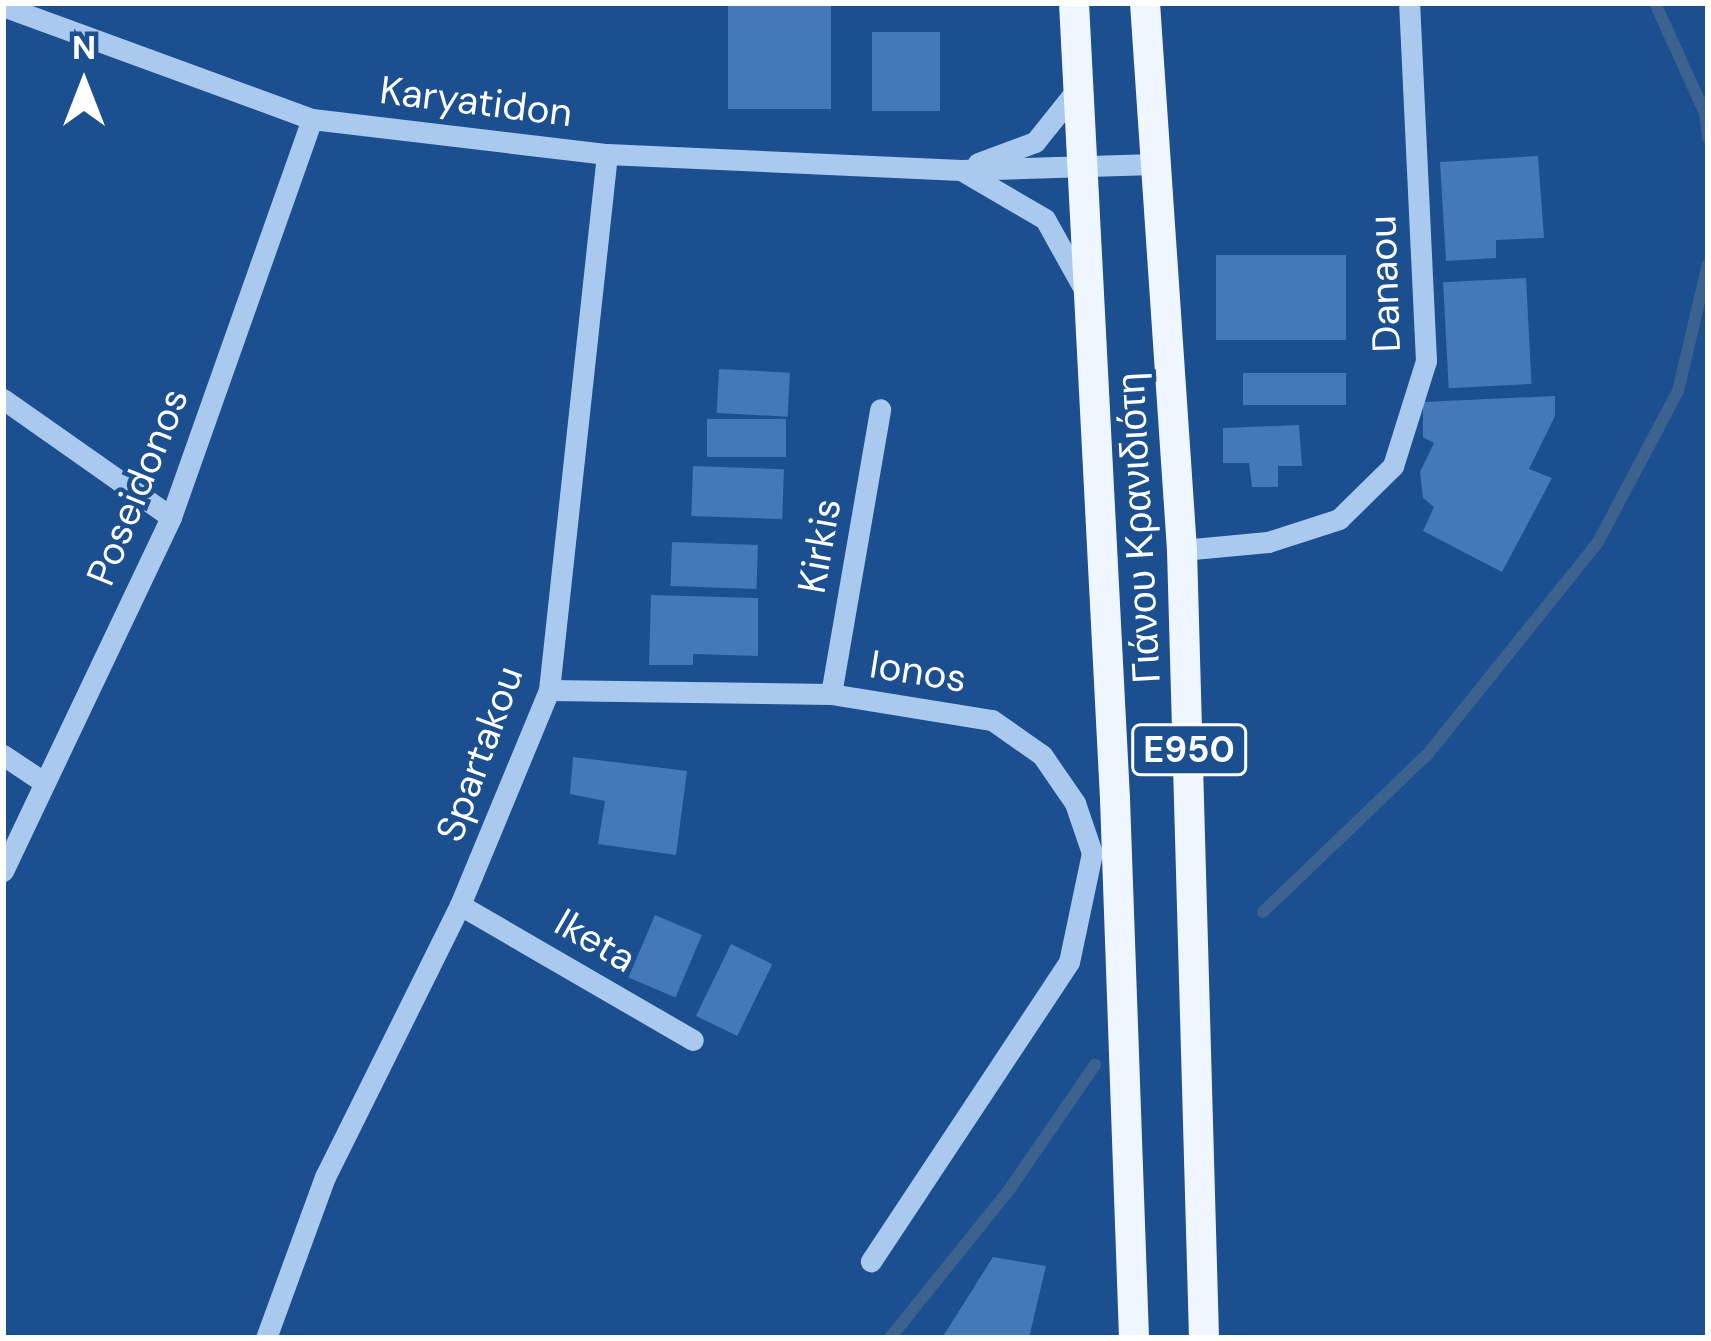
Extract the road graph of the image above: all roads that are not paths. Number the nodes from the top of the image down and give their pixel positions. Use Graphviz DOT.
graph roads {
  1 [pos="1074,3"];
  2 [pos="1145,3"];
  3 [pos="1409,3"];
  4 [pos="16,7"];
  5 [pos="1080,87"];
  6 [pos="312,119"];
  7 [pos="608,154"];
  8 [pos="1154,164"];
  9 [pos="1083,168"];
  10 [pos="961,170"];
  11 [pos="1087,295"];
  12 [pos="3,399"];
  13 [pos="880,409"];
  14 [pos="171,517"];
  15 [pos="1182,550"];
  16 [pos="549,690"];
  17 [pos="831,694"];
  18 [pos="3,755"];
  19 [pos="45,783"];
  20 [pos="3,871"];
  21 [pos="460,905"];
  22 [pos="693,1040"];
  23 [pos="871,1262"];
  24 [pos="266,1338"];
  25 [pos="1134,1338"];
  26 [pos="1204,1338"];
  1 -- 5 [label="main road, Γιάνου Κρανιδιότη / E950"];
  2 -- 8 [label="main road, Γιάνου Κρανιδιότη / E950"];
  3 -- 15 [label="street, Danaou"];
  4 -- 6 [label="street, Karyatidon"];
  5 -- 9 [label="main road, Γιάνου Κρανιδιότη / E950"];
  5 -- 10 [label="street, Karyatidon"];
  6 -- 7 [label="street, Karyatidon"];
  6 -- 14 [label="street, Poseidonos"];
  7 -- 10 [label="street, Karyatidon"];
  7 -- 16 [label="street, Spartakou"];
  8 -- 9 [label="street, Karyatidon"];
  8 -- 15 [label="main road, Γιάνου Κρανιδιότη / E950"];
  9 -- 10 [label="street, Karyatidon"];
  9 -- 11 [label="main road, Γιάνου Κρανιδιότη / E950"];
  10 -- 11 [label="street, Karyatidon"];
  11 -- 25 [label="main road, Γιάνου Κρανιδιότη / E950"];
  12 -- 14 [label="street"];
  13 -- 17 [label="street, Kirkis"];
  14 -- 19 [label="street, Poseidonos"];
  15 -- 26 [label="main road, Γιάνου Κρανιδιότη / E950"];
  16 -- 17 [label="street, Ionos"];
  16 -- 21 [label="street, Spartakou"];
  17 -- 23 [label="street, Ionos"];
  18 -- 19 [label="street"];
  19 -- 20 [label="street, Poseidonos"];
  21 -- 22 [label="street, Iketa"];
  21 -- 24 [label="street, Spartakou"];
}
